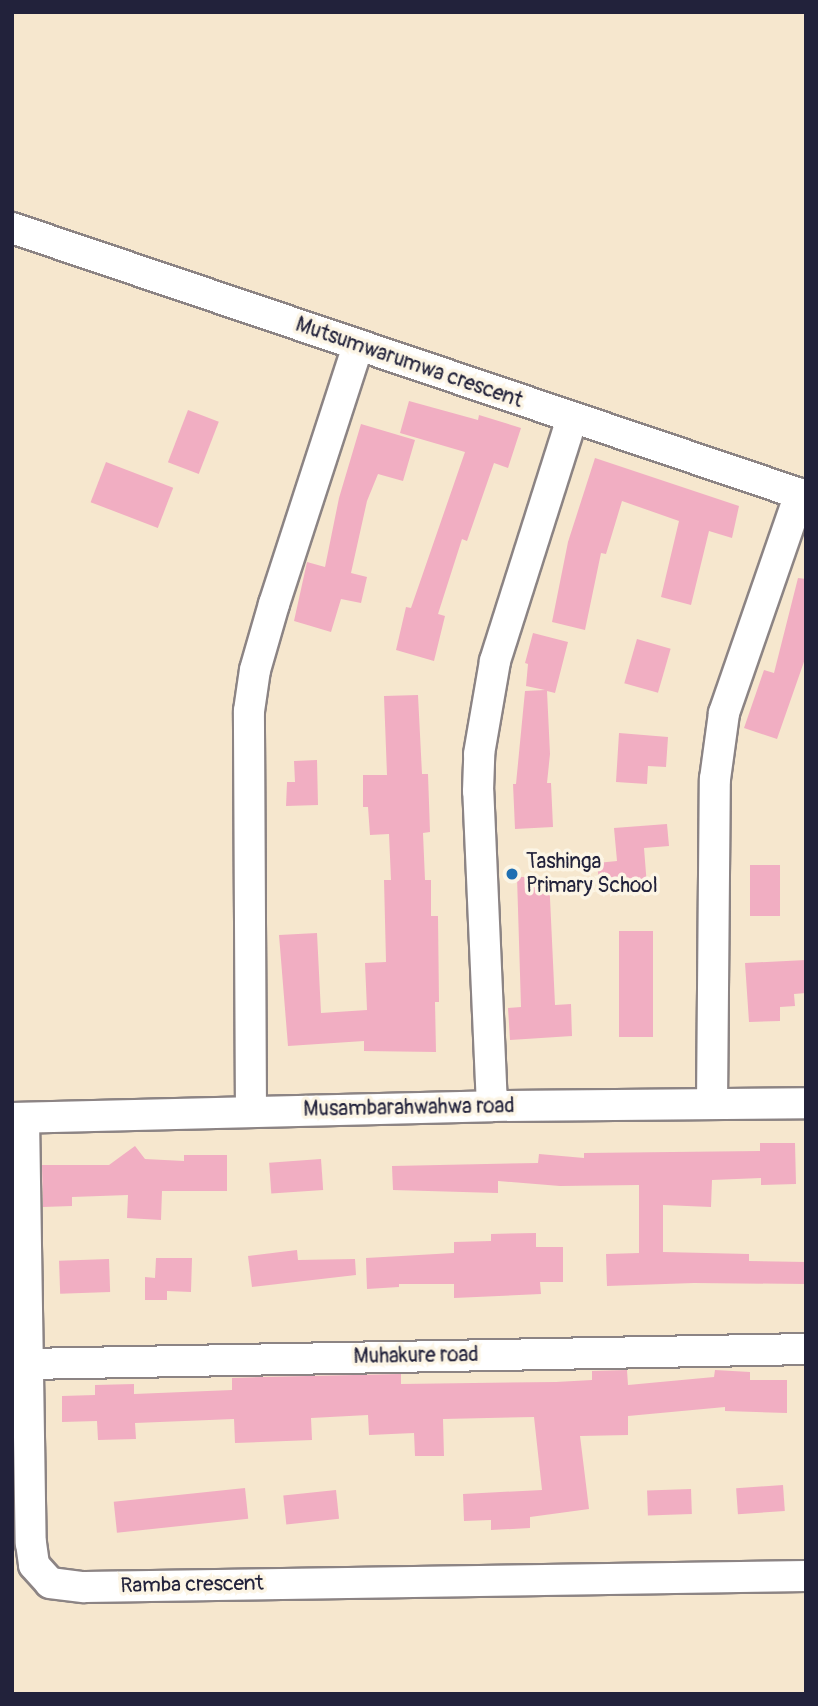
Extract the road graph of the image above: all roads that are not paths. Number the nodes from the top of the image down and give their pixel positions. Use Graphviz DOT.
graph roads {
  1 [pos="12,228"];
  2 [pos="358,345"];
  3 [pos="572,418"];
  4 [pos="803,495"];
  5 [pos="806,1103"];
  6 [pos="712,1104"];
  7 [pos="492,1106"];
  8 [pos="251,1112"];
  9 [pos="18,1118"];
  10 [pos="806,1349"];
  11 [pos="27,1364"];
  12 [pos="806,1576"];
  1 -- 2 [label="street, Mutsumwarumwa crescent"];
  2 -- 3 [label="street, Mutsumwarumwa crescent"];
  2 -- 8 [label="street"];
  3 -- 4 [label="street, Mutsumwarumwa crescent"];
  3 -- 7 [label="street"];
  4 -- 6 [label="street"];
  5 -- 6 [label="street, Musambarahwahwa road"];
  6 -- 7 [label="street, Musambarahwahwa road"];
  7 -- 8 [label="street, Musambarahwahwa road"];
  8 -- 9 [label="street, Musambarahwahwa road"];
  9 -- 11 [label="street, Ramba crescent"];
  10 -- 11 [label="street, Muhakure road"];
  11 -- 12 [label="street, Ramba crescent"];
}
